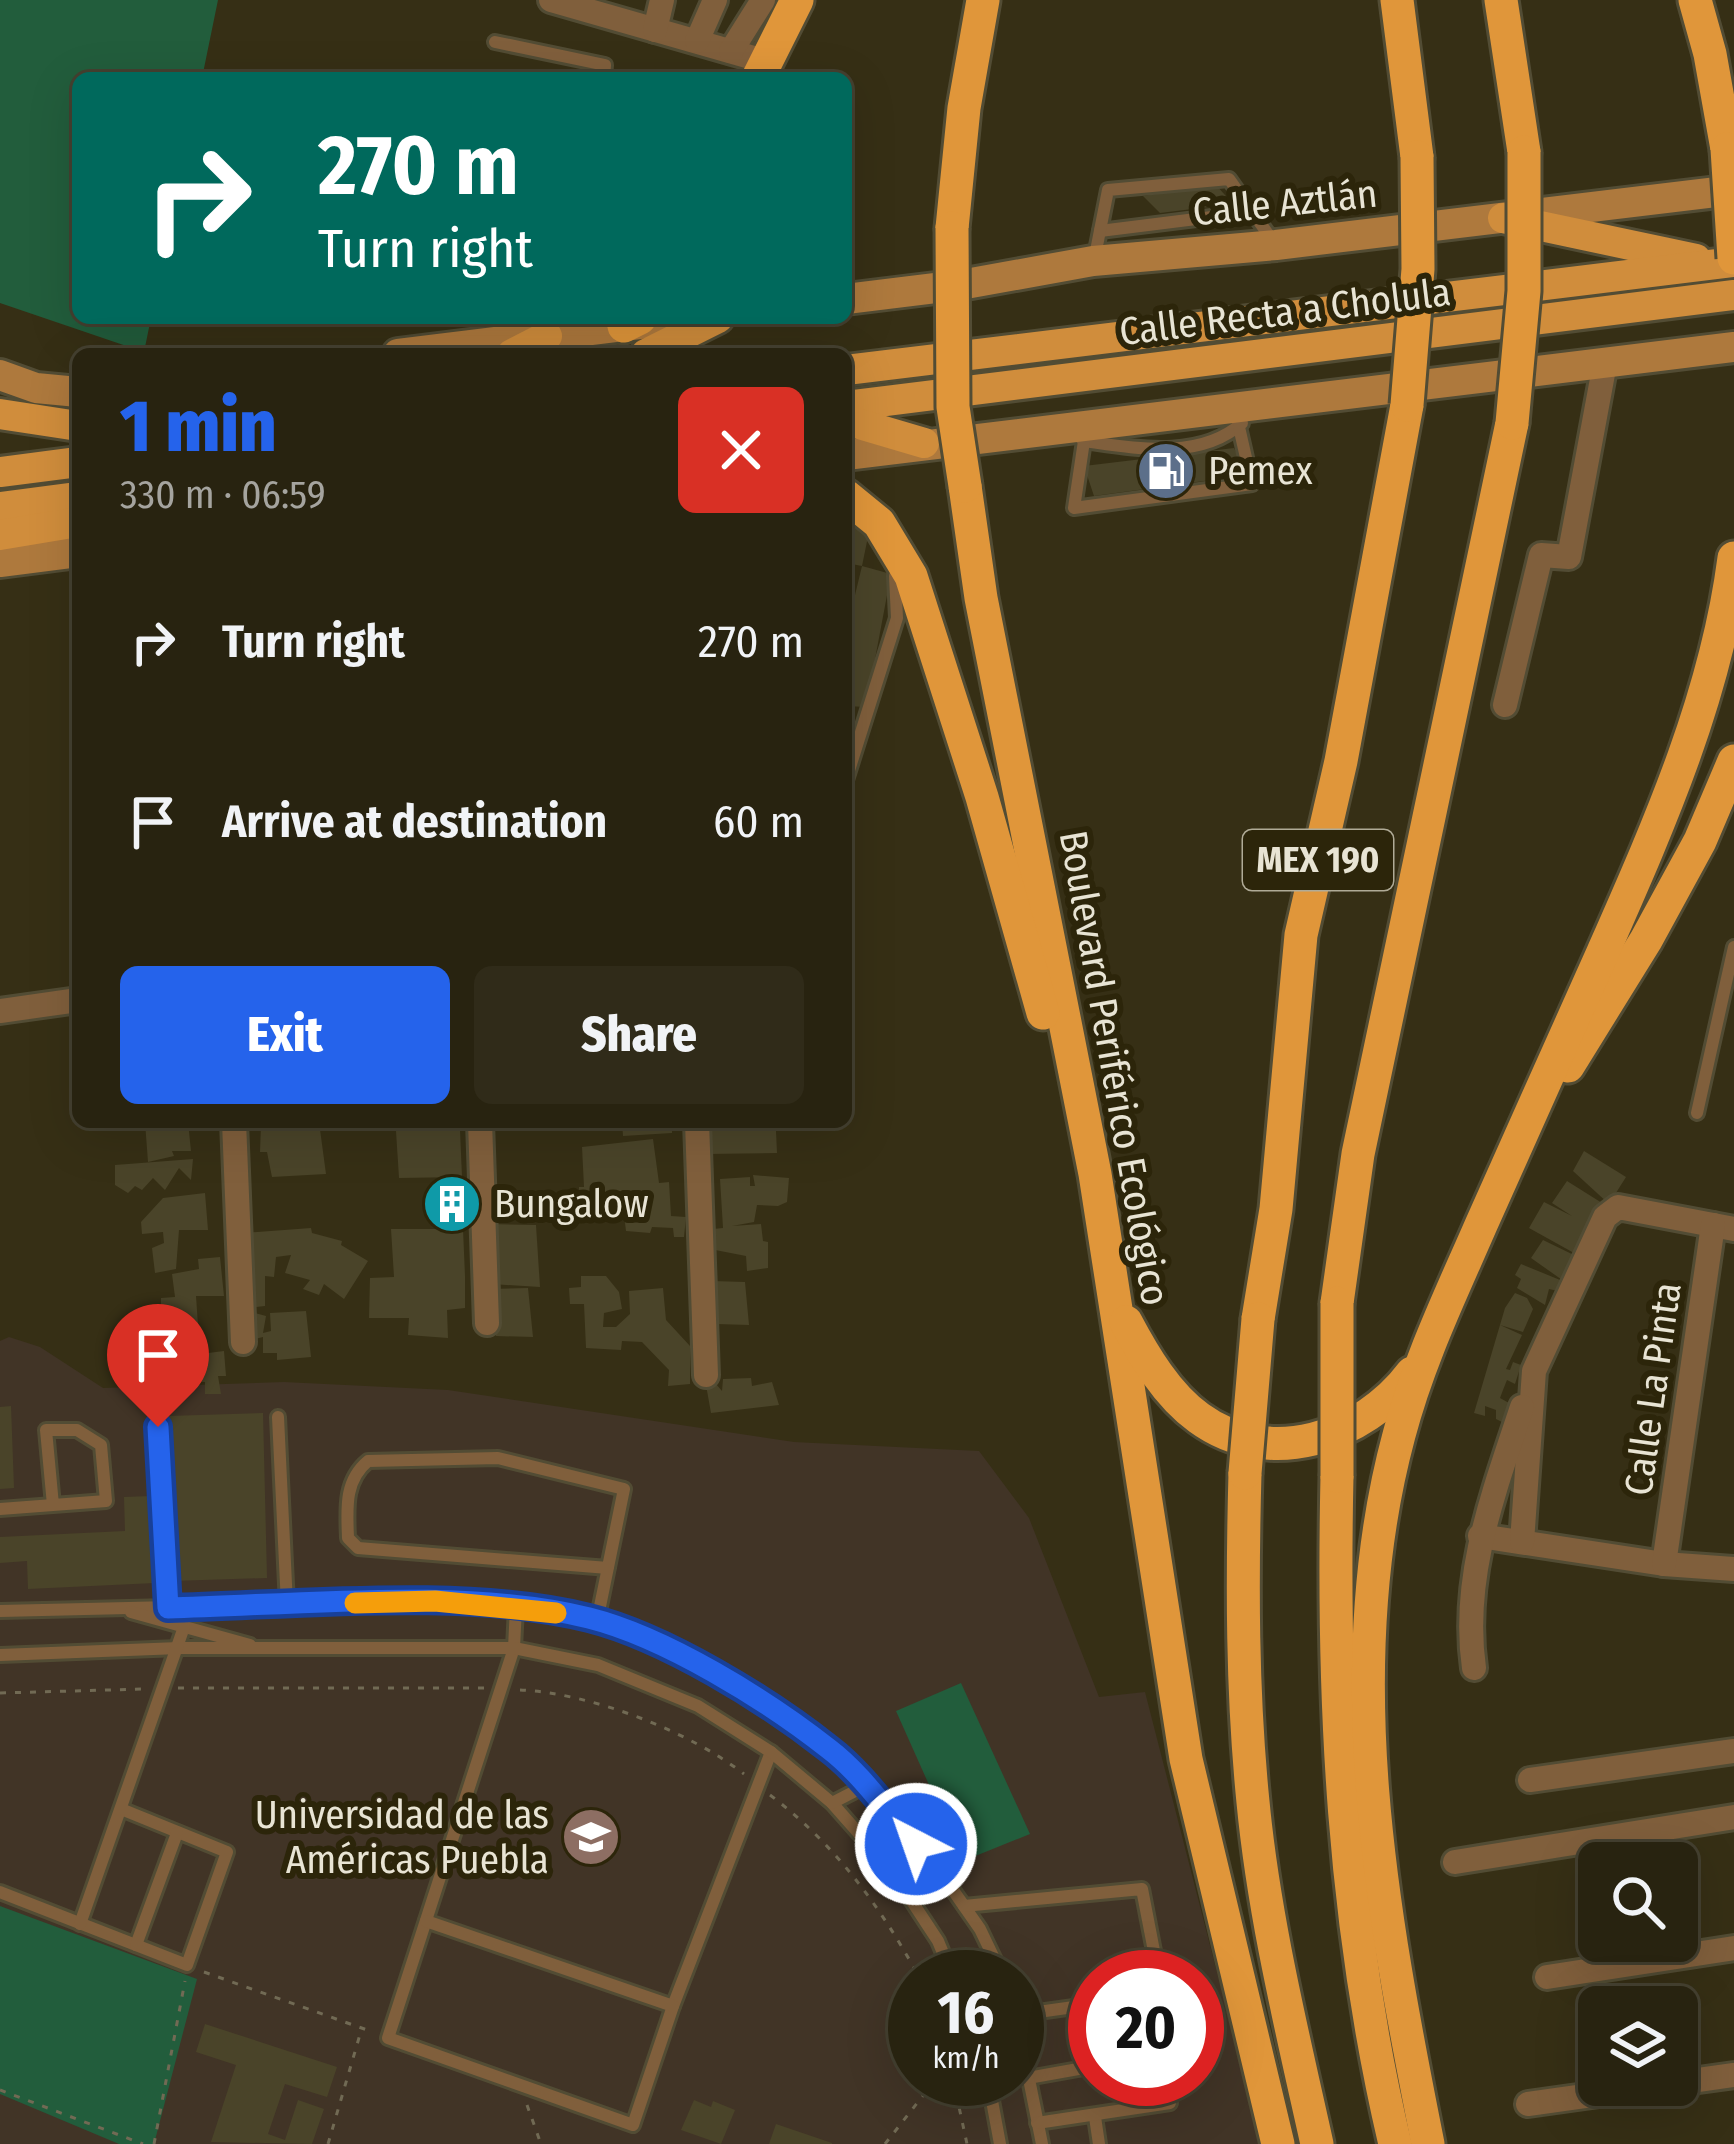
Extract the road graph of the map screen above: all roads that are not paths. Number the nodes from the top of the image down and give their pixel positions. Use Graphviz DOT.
graph roads {
  1 [pos="551,0"];
  2 [pos="662,0"];
  3 [pos="715,0"];
  4 [pos="763,0"];
  5 [pos="797,0"];
  6 [pos="983,0"];
  7 [pos="1397,0"];
  8 [pos="1501,0"];
  9 [pos="1695,0"];
  10 [pos="655,30"];
  11 [pos="495,41"];
  12 [pos="697,41"];
  13 [pos="751,63"];
  14 [pos="604,72"];
  15 [pos="1734,190"];
  16 [pos="1252,212"];
  17 [pos="1503,218"];
  18 [pos="1276,245"];
  19 [pos="1097,246"];
  20 [pos="1729,261"];
  21 [pos="1734,295"];
  22 [pos="852,297"];
  23 [pos="613,324"];
  24 [pos="706,324"];
  25 [pos="555,330"];
  26 [pos="1734,347"];
  27 [pos="437,348"];
  28 [pos="523,348"];
  29 [pos="658,348"];
  30 [pos="1605,363"];
  31 [pos="852,369"];
  32 [pos="0,375"];
  33 [pos="72,391"];
  34 [pos="852,405"];
  35 [pos="0,414"];
  36 [pos="1245,417"];
  37 [pos="852,422"];
  38 [pos="72,425"];
  39 [pos="1079,435"];
  40 [pos="924,443"];
  41 [pos="852,454"];
  42 [pos="72,463"];
  43 [pos="0,472"];
  44 [pos="72,498"];
  45 [pos="852,502"];
  46 [pos="0,507"];
  47 [pos="72,523"];
  48 [pos="0,535"];
  49 [pos="892,539"];
  50 [pos="72,554"];
  51 [pos="1734,558"];
  52 [pos="0,562"];
  53 [pos="1505,705"];
  54 [pos="852,761"];
  55 [pos="1734,761"];
  56 [pos="1734,947"];
  57 [pos="72,1001"];
  58 [pos="0,1011"];
  59 [pos="1535,1103"];
  60 [pos="1697,1113"];
  61 [pos="234,1128"];
  62 [pos="481,1128"];
  63 [pos="697,1128"];
  64 [pos="1094,1174"];
  65 [pos="1724,1227"];
  66 [pos="1115,1299"];
  67 [pos="487,1323"];
  68 [pos="242,1342"];
  69 [pos="1429,1344"];
  70 [pos="1534,1371"];
  71 [pos="706,1375"];
  72 [pos="278,1417"];
  73 [pos="158,1427"];
  74 [pos="52,1505"];
  75 [pos="0,1509"];
  76 [pos="1480,1536"];
  77 [pos="1522,1542"];
  78 [pos="1664,1564"];
  79 [pos="608,1568"];
  80 [pos="1734,1569"];
  81 [pos="287,1605"];
  82 [pos="516,1607"];
  83 [pos="168,1608"];
  84 [pos="118,1609"];
  85 [pos="0,1611"];
  86 [pos="597,1621"];
  87 [pos="184,1627"];
  88 [pos="178,1648"];
  89 [pos="514,1648"];
  90 [pos="268,1650"];
  91 [pos="0,1655"];
  92 [pos="1474,1667"];
  93 [pos="1734,1751"];
  94 [pos="770,1752"];
  95 [pos="1530,1780"];
  96 [pos="865,1786"];
  97 [pos="832,1803"];
  98 [pos="121,1809"];
  99 [pos="1734,1817"];
  100 [pos="176,1833"];
  101 [pos="1455,1862"];
  102 [pos="0,1892"];
  103 [pos="964,1906"];
  104 [pos="426,1921"];
  105 [pos="80,1924"];
  106 [pos="136,1945"];
  107 [pos="1734,1948"];
  108 [pos="942,1950"];
  109 [pos="990,1950"];
  110 [pos="1154,1950"];
  111 [pos="1547,1977"];
  112 [pos="673,2006"];
  113 [pos="1734,2075"];
  114 [pos="1698,2080"];
  115 [pos="1578,2097"];
  116 [pos="1528,2104"];
  117 [pos="993,2106"];
  118 [pos="1034,2106"];
  119 [pos="1154,2106"];
  120 [pos="1095,2117"];
  121 [pos="1037,2123"];
  122 [pos="1000,2144"];
  123 [pos="1042,2144"];
  124 [pos="1099,2144"];
  125 [pos="1278,2144"];
  126 [pos="1317,2144"];
  127 [pos="1396,2144"];
  128 [pos="1428,2144"];
  1 -- 10 [label="street"];
  2 -- 10 [label="street"];
  3 -- 12 [label="street"];
  4 -- 13 [label="street"];
  5 -- 13 [label="highway"];
  6 -- 64 [label="highway, Boulevard Periférico Ecológico, bridge"];
  7 -- 126 [label="highway, MEX 190, bridge"];
  8 -- 127 [label="highway, MEX 190, bridge"];
  9 -- 20 [label="highway, bridge"];
  10 -- 12 [label="street"];
  11 -- 14 [label="lane"];
  12 -- 13 [label="street"];
  15 -- 17 [label="main road, Calle Aztlán"];
  16 -- 18 [label="lane"];
  16 -- 19 [label="lane"];
  16 -- 19 [label="lane"];
  17 -- 18 [label="main road, Calle Aztlán"];
  17 -- 20 [label="main road"];
  18 -- 19 [label="main road, Calle Aztlán"];
  19 -- 22 [label="main road, Calle Aztlán"];
  20 -- 31 [label="main road"];
  21 -- 34 [label="main road, Calle Recta a Cholula"];
  23 -- 25 [label="main road"];
  24 -- 29 [label="main road"];
  25 -- 27 [label="main road"];
  25 -- 28 [label="main road"];
  26 -- 30 [label="main road"];
  30 -- 36 [label="main road"];
  30 -- 53 [label="street"];
  32 -- 33 [label="main road"];
  35 -- 38 [label="main road"];
  36 -- 39 [label="main road"];
  36 -- 39 [label="lane"];
  37 -- 40 [label="main road"];
  39 -- 40 [label="main road"];
  40 -- 41 [label="main road"];
  42 -- 43 [label="main road"];
  44 -- 46 [label="main road"];
  45 -- 49 [label="highway"];
  47 -- 48 [label="main road"];
  49 -- 54 [label="lane"];
  49 -- 64 [label="highway"];
  50 -- 52 [label="main road"];
  51 -- 59 [label="highway"];
  55 -- 59 [label="highway"];
  56 -- 60 [label="lane"];
  57 -- 58 [label="street"];
  59 -- 69 [label="highway"];
  61 -- 68 [label="street"];
  62 -- 67 [label="street"];
  63 -- 71 [label="street"];
  64 -- 66 [label="highway, Boulevard Periférico Ecológico"];
  65 -- 70 [label="street"];
  65 -- 78 [label="street, Calle La Pinta"];
  66 -- 69 [label="highway"];
  66 -- 125 [label="highway, Boulevard Periférico Ecológico"];
  69 -- 128 [label="highway"];
  70 -- 76 [label="street"];
  70 -- 77 [label="street"];
  72 -- 81 [label="lane"];
  73 -- 83 [label="lane"];
  74 -- 74 [label="lane"];
  74 -- 75 [label="lane"];
  76 -- 77 [label="street"];
  76 -- 92 [label="street"];
  77 -- 78 [label="street"];
  78 -- 80 [label="street"];
  79 -- 79 [label="lane"];
  79 -- 86 [label="lane"];
  81 -- 82 [label="lane"];
  81 -- 83 [label="lane"];
  82 -- 86 [label="lane"];
  82 -- 89 [label="lane"];
  83 -- 84 [label="lane"];
  84 -- 85 [label="lane"];
  84 -- 87 [label="lane"];
  86 -- 96 [label="lane"];
  87 -- 88 [label="lane"];
  87 -- 90 [label="lane"];
  88 -- 90 [label="lane"];
  88 -- 91 [label="lane"];
  88 -- 98 [label="lane"];
  89 -- 90 [label="lane"];
  89 -- 94 [label="lane"];
  89 -- 104 [label="lane"];
  93 -- 95 [label="street"];
  94 -- 97 [label="lane"];
  94 -- 112 [label="lane"];
  96 -- 97 [label="lane"];
  96 -- 103 [label="lane"];
  97 -- 108 [label="lane"];
  98 -- 100 [label="lane"];
  98 -- 105 [label="lane"];
  99 -- 101 [label="street"];
  100 -- 106 [label="lane"];
  100 -- 106 [label="lane"];
  102 -- 105 [label="lane"];
  103 -- 109 [label="lane"];
  103 -- 110 [label="lane"];
  104 -- 112 [label="lane"];
  104 -- 112 [label="lane"];
  105 -- 106 [label="lane"];
  107 -- 111 [label="street"];
  113 -- 114 [label="street"];
  115 -- 116 [label="street"];
  117 -- 122 [label="lane"];
  118 -- 121 [label="lane"];
  119 -- 120 [label="lane"];
  120 -- 121 [label="lane"];
  120 -- 124 [label="lane"];
  121 -- 123 [label="lane"];
}
